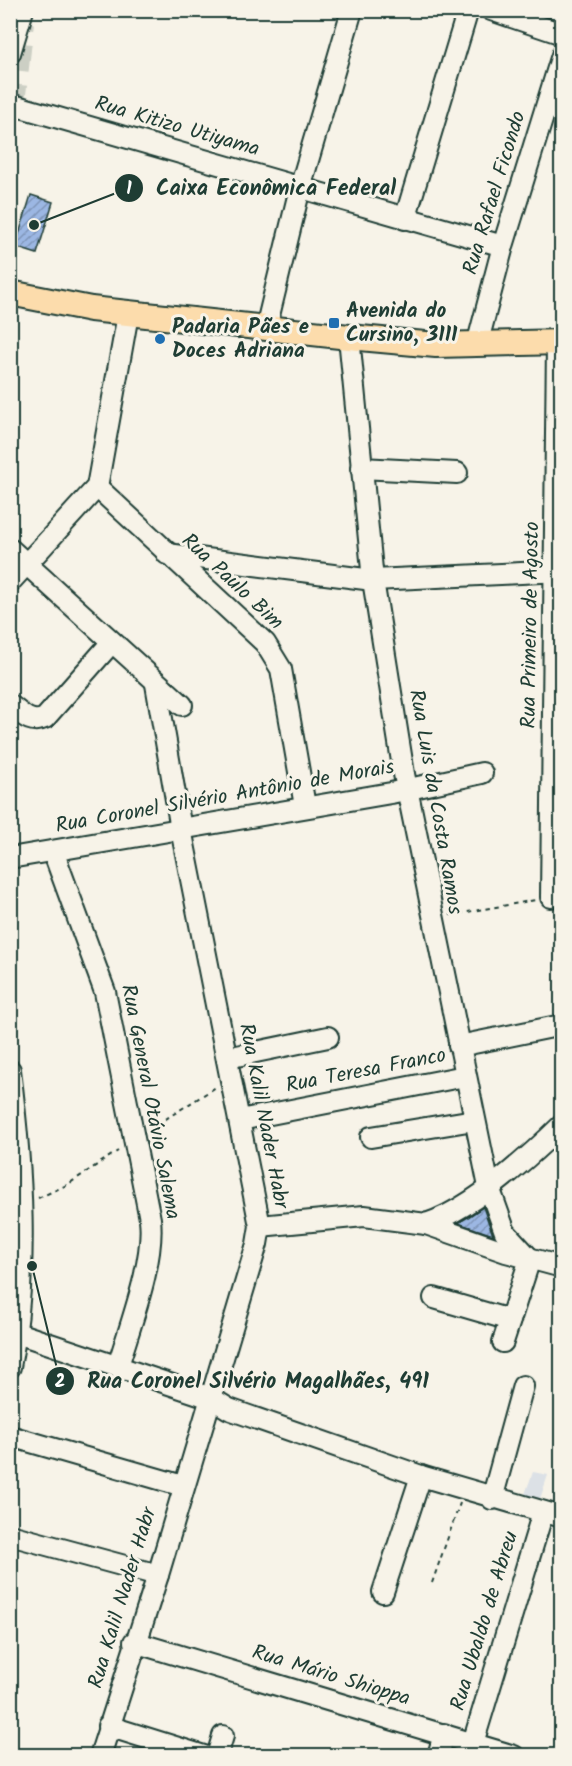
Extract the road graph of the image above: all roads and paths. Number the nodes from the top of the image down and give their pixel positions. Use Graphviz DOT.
graph roads {
  1 [pos="23,10"];
  2 [pos="352,10"];
  3 [pos="468,10"];
  4 [pos="491,10"];
  5 [pos="561,34"];
  6 [pos="10,53"];
  7 [pos="561,55"];
  8 [pos="10,104"];
  9 [pos="300,188"];
  10 [pos="405,219"];
  11 [pos="502,246"];
  12 [pos="10,293"];
  13 [pos="128,314"];
  14 [pos="266,328"];
  15 [pos="349,337"];
  16 [pos="559,342"];
  17 [pos="477,345"];
  18 [pos="361,468"];
  19 [pos="457,473"];
  20 [pos="97,487"];
  21 [pos="10,549"];
  22 [pos="167,554"];
  23 [pos="27,564"];
  24 [pos="559,572"];
  25 [pos="373,580"];
  26 [pos="10,582"];
  27 [pos="112,642"];
  28 [pos="156,684"];
  29 [pos="10,705"];
  30 [pos="182,705"];
  31 [pos="482,773"];
  32 [pos="406,790"];
  33 [pos="305,806"];
  34 [pos="181,829"];
  35 [pos="53,851"];
  36 [pos="10,858"];
  37 [pos="556,895"];
  38 [pos="432,919"];
  39 [pos="561,1025"];
  40 [pos="328,1037"];
  41 [pos="459,1046"];
  42 [pos="229,1067"];
  43 [pos="10,1070"];
  44 [pos="465,1076"];
  45 [pos="240,1120"];
  46 [pos="474,1120"];
  47 [pos="561,1125"];
  48 [pos="371,1137"];
  49 [pos="135,1140"];
  50 [pos="489,1187"];
  51 [pos="15,1199"];
  52 [pos="426,1224"];
  53 [pos="260,1226"];
  54 [pos="16,1239"];
  55 [pos="530,1258"];
  56 [pos="561,1267"];
  57 [pos="434,1298"];
  58 [pos="510,1320"];
  59 [pos="17,1333"];
  60 [pos="503,1342"];
  61 [pos="118,1366"];
  62 [pos="10,1367"];
  63 [pos="523,1386"];
  64 [pos="211,1398"];
  65 [pos="10,1436"];
  66 [pos="421,1476"];
  67 [pos="183,1486"];
  68 [pos="464,1490"];
  69 [pos="492,1499"];
  70 [pos="552,1515"];
  71 [pos="10,1535"];
  72 [pos="158,1575"];
  73 [pos="432,1582"];
  74 [pos="383,1592"];
  75 [pos="134,1642"];
  76 [pos="108,1726"];
  77 [pos="444,1734"];
  78 [pos="223,1736"];
  79 [pos="473,1743"];
  80 [pos="100,1755"];
  81 [pos="204,1755"];
  82 [pos="217,1755"];
  83 [pos="438,1755"];
  84 [pos="514,1755"];
  1 -- 6 [label="street"];
  2 -- 9 [label="street"];
  3 -- 10 [label="street"];
  4 -- 5 [label="street"];
  7 -- 11 [label="street, Rua Rafael Ficondo"];
  8 -- 9 [label="street, Rua Kitizo Utiyama"];
  9 -- 10 [label="street, Rua Kitizo Utiyama"];
  9 -- 14 [label="street"];
  10 -- 11 [label="street, Rua Kitizo Utiyama"];
  11 -- 17 [label="street, Rua Rafael Ficondo"];
  12 -- 13 [label="main road"];
  13 -- 14 [label="main road"];
  13 -- 20 [label="street"];
  14 -- 15 [label="main road"];
  15 -- 17 [label="main road"];
  15 -- 18 [label="street, Rua Luis da Costa Ramos"];
  16 -- 17 [label="main road"];
  16 -- 24 [label="street, Rua Primeiro de Agosto"];
  18 -- 19 [label="street"];
  18 -- 25 [label="street, Rua Luis da Costa Ramos"];
  20 -- 22 [label="street, Rua Paulo Bim"];
  20 -- 23 [label="street"];
  21 -- 23 [label="street"];
  22 -- 25 [label="street"];
  22 -- 33 [label="street, Rua Paulo Bim"];
  23 -- 26 [label="street"];
  23 -- 27 [label="street"];
  24 -- 25 [label="street"];
  24 -- 37 [label="street, Rua Primeiro de Agosto"];
  25 -- 32 [label="street, Rua Luis da Costa Ramos"];
  27 -- 28 [label="street"];
  27 -- 29 [label="street"];
  28 -- 30 [label="street"];
  28 -- 34 [label="street, Rua Kalil Nader Habr"];
  31 -- 32 [label="street, Rua Coronel Silvério Antônio de Morais"];
  32 -- 33 [label="street, Rua Coronel Silvério Antônio de Morais"];
  32 -- 38 [label="street, Rua Luis da Costa Ramos"];
  33 -- 34 [label="street, Rua Coronel Silvério Antônio de Morais"];
  34 -- 35 [label="street, Rua Coronel Silvério Antônio de Morais"];
  34 -- 42 [label="street, Rua Kalil Nader Habr"];
  35 -- 36 [label="street, Rua Coronel Silvério Antônio de Morais"];
  35 -- 49 [label="street, Rua General Otávio Salema"];
  37 -- 38 [label="path"];
  38 -- 41 [label="street, Rua Luis da Costa Ramos"];
  39 -- 41 [label="street"];
  40 -- 42 [label="street"];
  41 -- 44 [label="street, Rua Luis da Costa Ramos"];
  42 -- 45 [label="street, Rua Kalil Nader Habr"];
  42 -- 49 [label="path"];
  43 -- 51 [label="street"];
  44 -- 45 [label="street, Rua Teresa Franco"];
  44 -- 46 [label="street, Rua Luis da Costa Ramos"];
  45 -- 53 [label="street, Rua Kalil Nader Habr"];
  46 -- 48 [label="street"];
  46 -- 50 [label="street, Rua Luis da Costa Ramos"];
  47 -- 50 [label="street"];
  49 -- 51 [label="path"];
  49 -- 61 [label="street, Rua General Otávio Salema"];
  50 -- 52 [label="street"];
  50 -- 55 [label="street, Rua Luis da Costa Ramos"];
  51 -- 54 [label="street"];
  52 -- 53 [label="street"];
  52 -- 55 [label="street"];
  53 -- 64 [label="street, Rua Kalil Nader Habr"];
  54 -- 59 [label="street"];
  55 -- 56 [label="street"];
  55 -- 58 [label="street"];
  57 -- 58 [label="street"];
  58 -- 60 [label="street"];
  59 -- 61 [label="street"];
  59 -- 62 [label="street"];
  61 -- 64 [label="street"];
  63 -- 69 [label="street"];
  64 -- 66 [label="street"];
  64 -- 67 [label="street, Rua Kalil Nader Habr"];
  65 -- 67 [label="street"];
  66 -- 68 [label="street"];
  66 -- 74 [label="street"];
  67 -- 72 [label="street, Rua Kalil Nader Habr"];
  68 -- 69 [label="street"];
  68 -- 73 [label="path"];
  69 -- 70 [label="street"];
  70 -- 79 [label="street, Rua Ubaldo de Abreu"];
  71 -- 72 [label="street"];
  72 -- 75 [label="street, Rua Kalil Nader Habr"];
  75 -- 76 [label="street, Rua Kalil Nader Habr"];
  75 -- 77 [label="street, Rua Mário Shioppa"];
  76 -- 80 [label="street, Rua Kalil Nader Habr"];
  76 -- 81 [label="street"];
  77 -- 79 [label="street, Rua Mário Shioppa"];
  77 -- 83 [label="street"];
  78 -- 82 [label="street"];
  79 -- 84 [label="street, Rua Mário Shioppa"];
}
